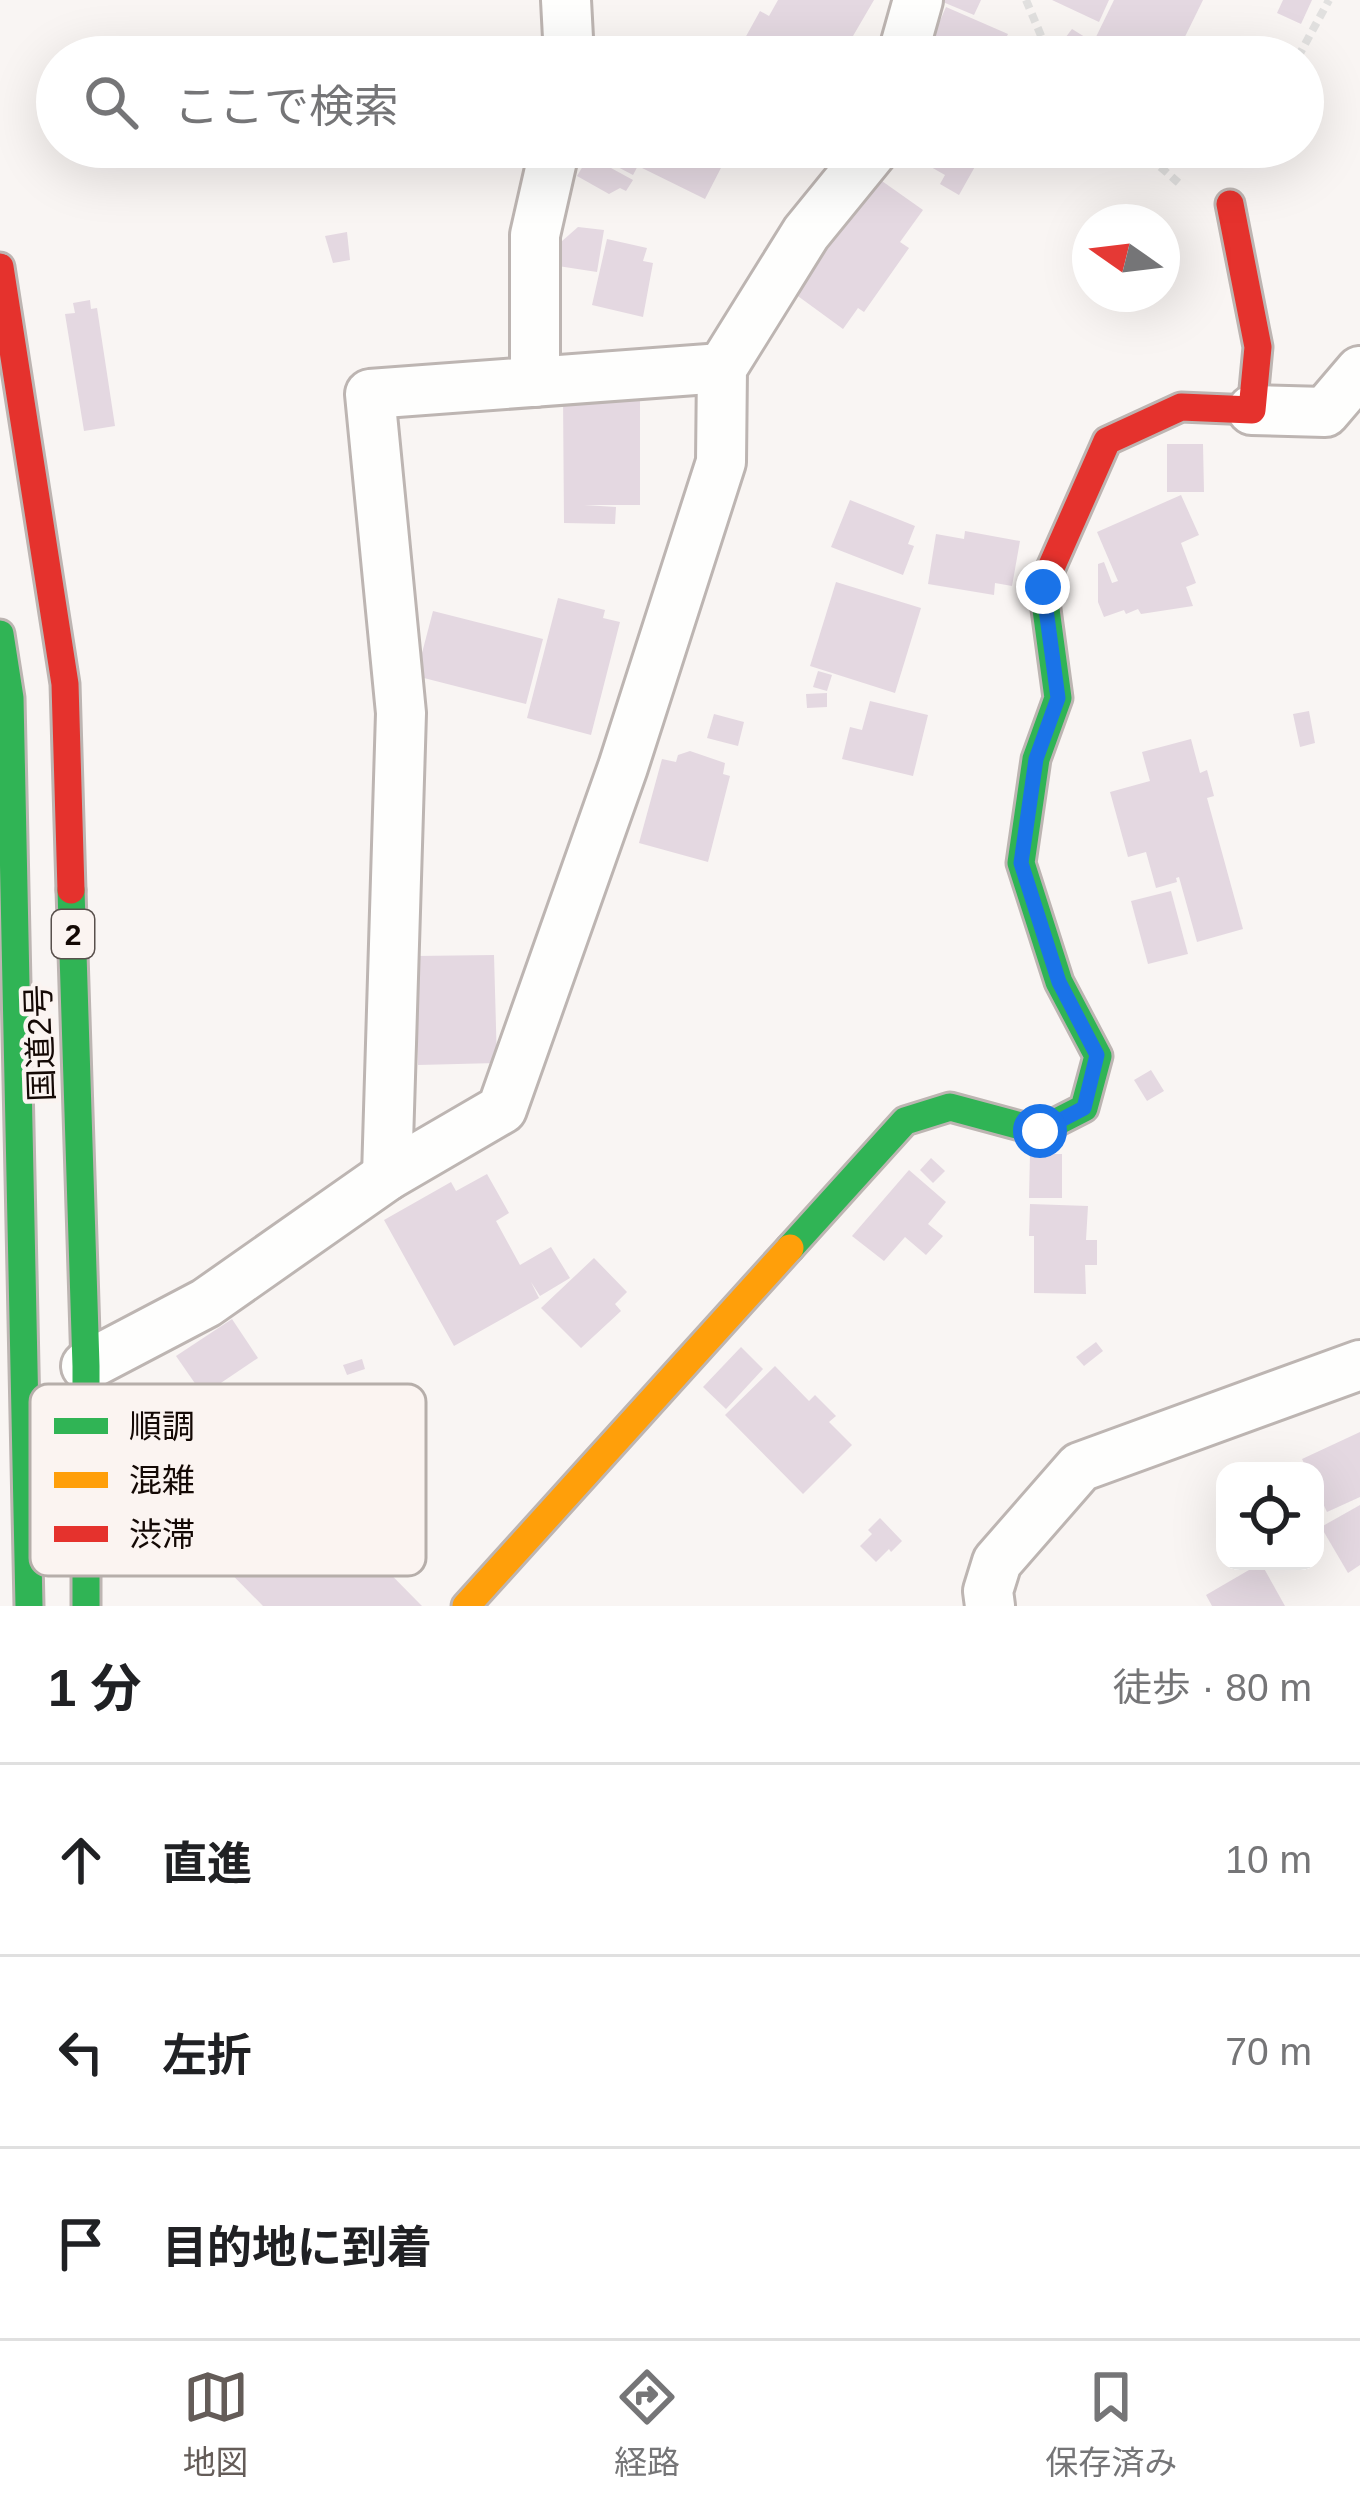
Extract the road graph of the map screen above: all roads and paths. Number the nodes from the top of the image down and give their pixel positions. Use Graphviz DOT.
graph roads {
  1 [pos="566,0"];
  2 [pos="918,0"];
  3 [pos="1026,0"];
  4 [pos="1329,0"];
  5 [pos="568,36"];
  6 [pos="908,36"];
  7 [pos="1041,36"];
  8 [pos="1309,36"];
  9 [pos="550,168"];
  10 [pos="859,168"];
  11 [pos="1230,204"];
  12 [pos="0,267"];
  13 [pos="722,368"];
  14 [pos="1360,371"];
  15 [pos="535,382"];
  16 [pos="1252,410"];
  17 [pos="0,634"];
  18 [pos="387,1176"];
  19 [pos="1360,1365"];
  20 [pos="86,1366"];
  21 [pos="86,1384"];
  22 [pos="29,1606"];
  23 [pos="466,1606"];
  24 [pos="989,1606"];
  1 -- 5 [label="street"];
  2 -- 6 [label="street"];
  3 -- 7 [label="path"];
  4 -- 8 [label="path"];
  9 -- 15 [label="street"];
  10 -- 13 [label="street"];
  11 -- 16 [label="main road"];
  12 -- 20 [label="main road, 国道2号 / 2"];
  13 -- 15 [label="street"];
  13 -- 18 [label="street"];
  14 -- 16 [label="street"];
  15 -- 18 [label="street"];
  16 -- 23 [label="main road"];
  17 -- 22 [label="main road, 国道2号 / 2"];
  18 -- 20 [label="street"];
  19 -- 24 [label="street"];
  20 -- 21 [label="main road, 国道2号 / 2"];
}
